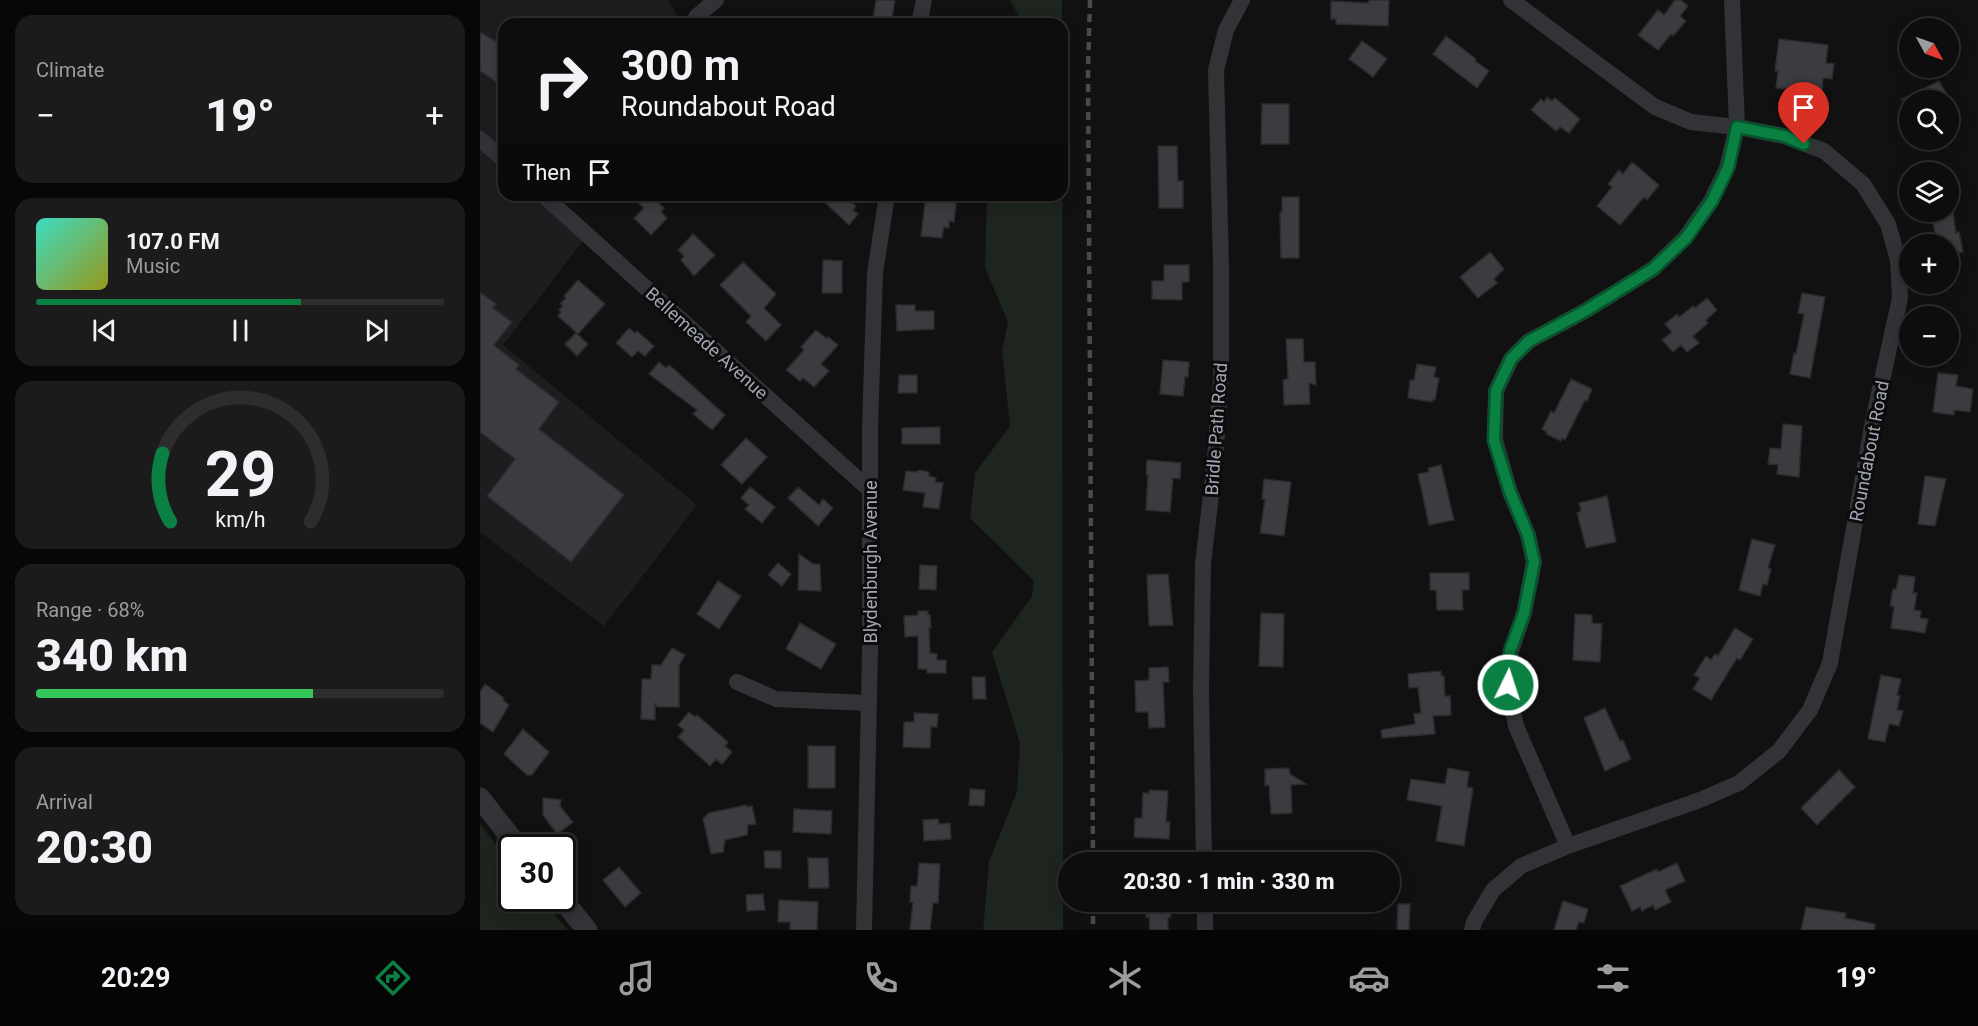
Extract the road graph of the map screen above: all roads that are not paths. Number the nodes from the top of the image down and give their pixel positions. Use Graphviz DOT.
graph roads {
  1 [pos="716,0"];
  2 [pos="924,0"];
  3 [pos="1242,0"];
  4 [pos="1511,0"];
  5 [pos="1732,0"];
  6 [pos="696,17"];
  7 [pos="920,18"];
  8 [pos="1737,127"];
  9 [pos="480,139"];
  10 [pos="498,155"];
  11 [pos="550,201"];
  12 [pos="886,201"];
  13 [pos="871,491"];
  14 [pos="737,682"];
  15 [pos="869,703"];
  16 [pos="480,798"];
  17 [pos="508,834"];
  18 [pos="1568,846"];
  19 [pos="1204,852"];
  20 [pos="572,912"];
  21 [pos="1204,912"];
  22 [pos="587,930"];
  23 [pos="864,930"];
  24 [pos="1205,930"];
  25 [pos="1472,930"];
  1 -- 6 [label="street"];
  2 -- 7 [label="street"];
  3 -- 19 [label="street, Bridle Path Road"];
  4 -- 8 [label="street, Roundabout Road"];
  5 -- 8 [label="street"];
  8 -- 18 [label="street"];
  8 -- 18 [label="street, Roundabout Road"];
  9 -- 10 [label="street"];
  11 -- 13 [label="street, Bellemeade Avenue"];
  12 -- 13 [label="street, Blydenburgh Avenue"];
  13 -- 15 [label="street, Blydenburgh Avenue"];
  14 -- 15 [label="street"];
  15 -- 23 [label="street, Blydenburgh Avenue"];
  16 -- 17 [label="street"];
  18 -- 25 [label="street, Roundabout Road"];
  20 -- 22 [label="street"];
  21 -- 24 [label="street"];
}
